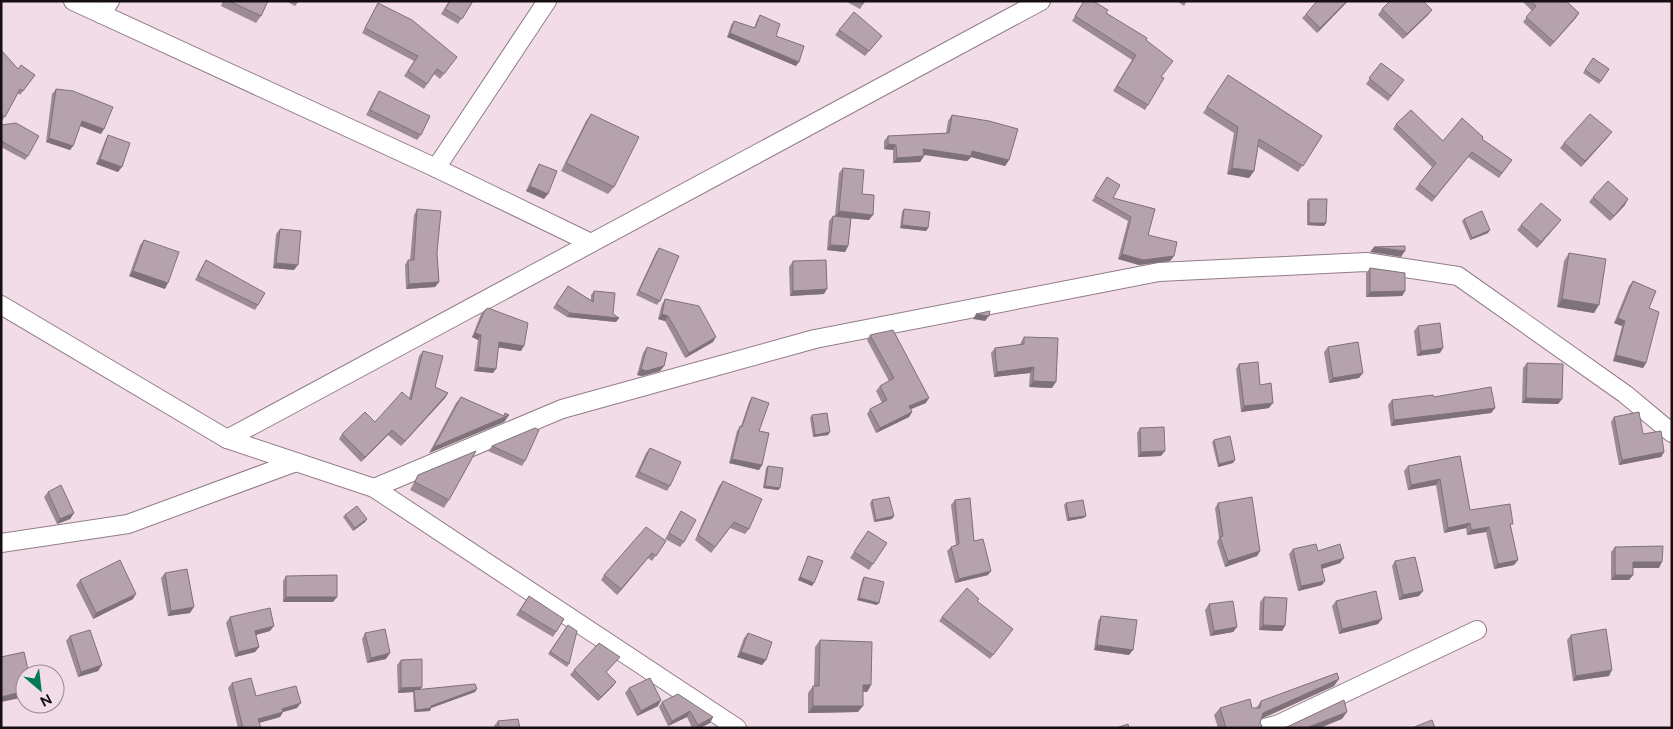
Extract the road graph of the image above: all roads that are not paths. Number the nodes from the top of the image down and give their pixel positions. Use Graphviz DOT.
graph roads {
  1 [pos="72,1"];
  2 [pos="548,1"];
  3 [pos="1041,1"];
  4 [pos="106,8"];
  5 [pos="436,168"];
  6 [pos="591,243"];
  7 [pos="1,305"];
  8 [pos="1672,433"];
  9 [pos="227,439"];
  10 [pos="296,462"];
  11 [pos="374,488"];
  12 [pos="1,543"];
  13 [pos="1477,630"];
  14 [pos="737,728"];
  15 [pos="1264,728"];
  1 -- 4 [label="street"];
  2 -- 5 [label="street"];
  3 -- 6 [label="street"];
  4 -- 5 [label="street"];
  5 -- 6 [label="street"];
  6 -- 9 [label="street"];
  7 -- 9 [label="street"];
  8 -- 11 [label="street"];
  9 -- 10 [label="street"];
  10 -- 11 [label="street"];
  10 -- 12 [label="street"];
  11 -- 14 [label="street"];
  13 -- 15 [label="street"];
}
